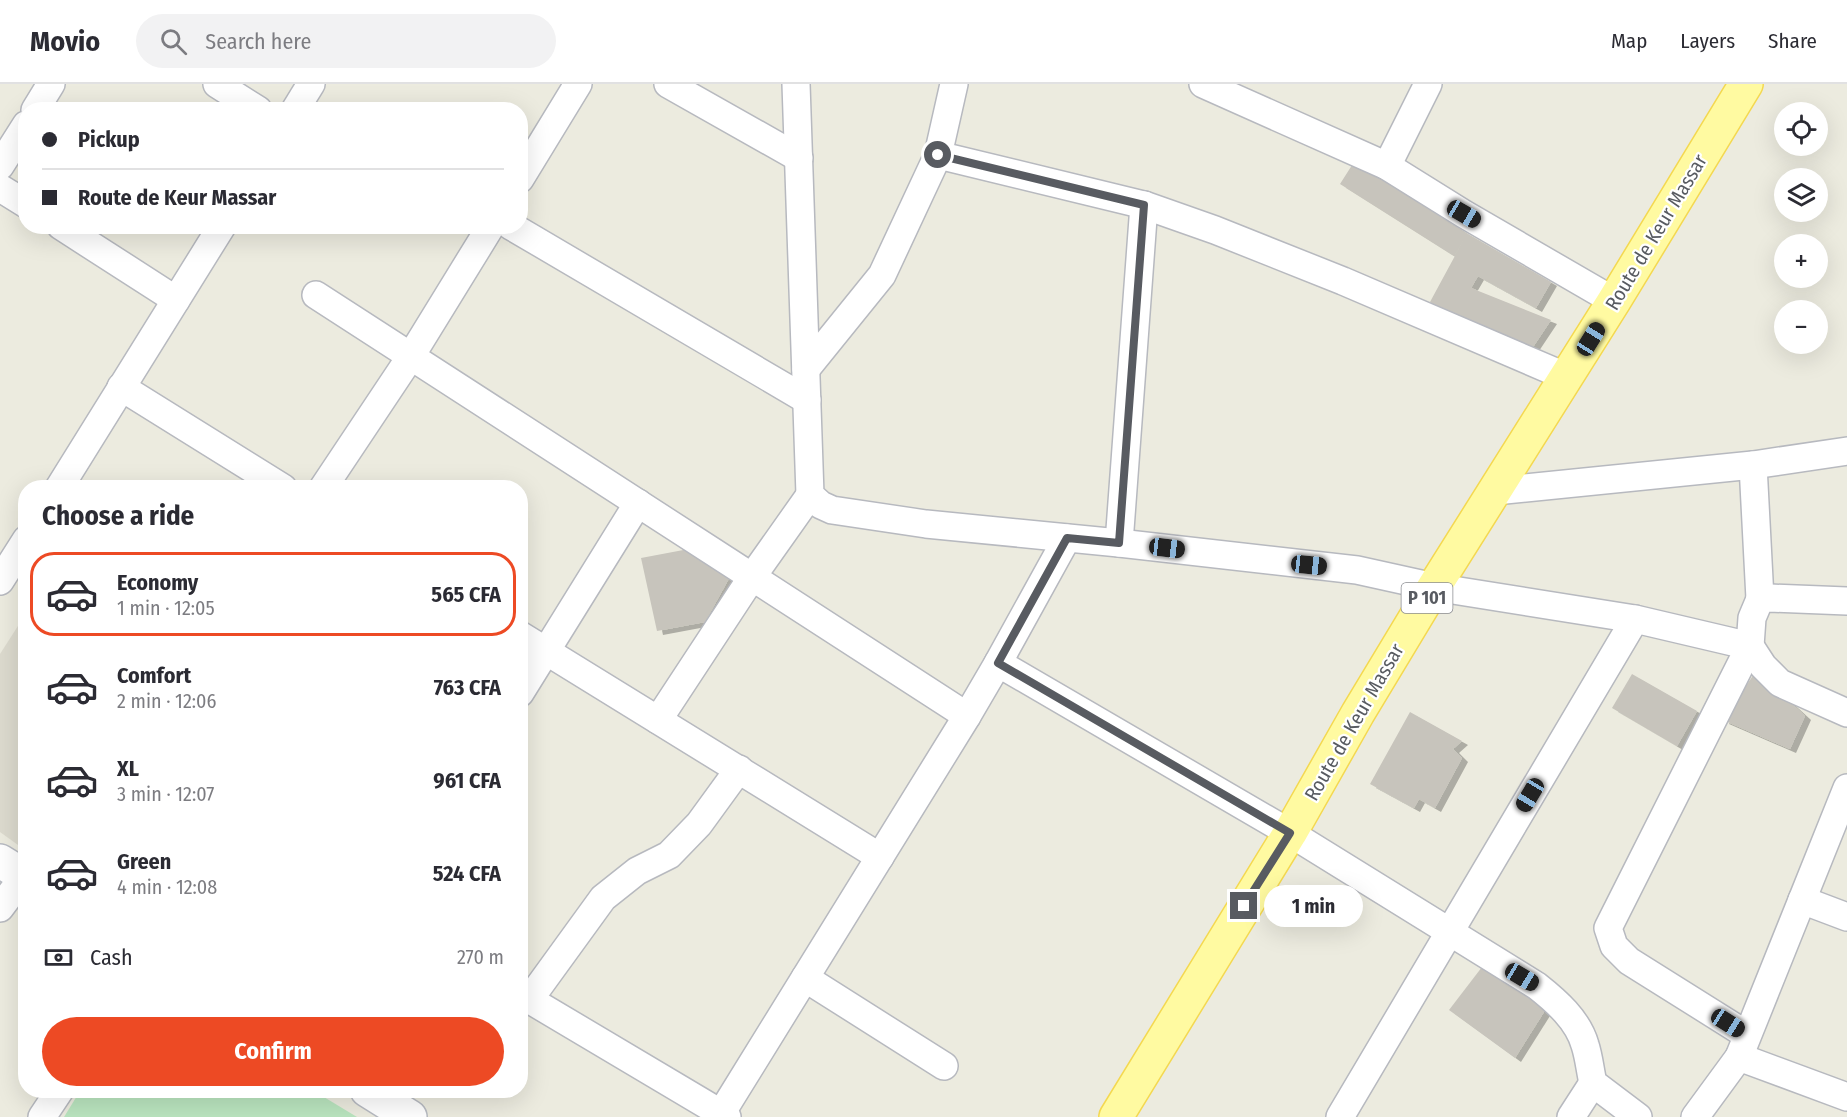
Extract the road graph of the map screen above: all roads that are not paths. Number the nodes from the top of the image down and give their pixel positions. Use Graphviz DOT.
graph roads {
  1 [pos="51,84"];
  2 [pos="217,84"];
  3 [pos="311,84"];
  4 [pos="578,84"];
  5 [pos="668,84"];
  6 [pos="796,84"];
  7 [pos="954,84"];
  8 [pos="1203,84"];
  9 [pos="1428,84"];
  10 [pos="1746,84"];
  11 [pos="40,102"];
  12 [pos="245,102"];
  13 [pos="300,102"];
  14 [pos="18,135"];
  15 [pos="4,152"];
  16 [pos="938,155"];
  17 [pos="799,158"];
  18 [pos="528,165"];
  19 [pos="1387,166"];
  20 [pos="0,188"];
  21 [pos="18,199"];
  22 [pos="1144,205"];
  23 [pos="73,234"];
  24 [pos="217,234"];
  25 [pos="486,234"];
  26 [pos="525,234"];
  27 [pos="316,295"];
  28 [pos="176,300"];
  29 [pos="1614,301"];
  30 [pos="411,356"];
  31 [pos="806,369"];
  32 [pos="1567,376"];
  33 [pos="121,387"];
  34 [pos="807,400"];
  35 [pos="1847,451"];
  36 [pos="1753,465"];
  37 [pos="63,480"];
  38 [pos="270,480"];
  39 [pos="328,480"];
  40 [pos="1495,491"];
  41 [pos="810,495"];
  42 [pos="638,503"];
  43 [pos="1067,538"];
  44 [pos="1119,543"];
  45 [pos="18,554"];
  46 [pos="9,569"];
  47 [pos="752,577"];
  48 [pos="1434,587"];
  49 [pos="1761,599"];
  50 [pos="1847,601"];
  51 [pos="1635,619"];
  52 [pos="528,640"];
  53 [pos="1750,646"];
  54 [pos="547,651"];
  55 [pos="998,663"];
  56 [pos="528,681"];
  57 [pos="1847,713"];
  58 [pos="966,716"];
  59 [pos="658,720"];
  60 [pos="739,769"];
  61 [pos="1847,788"];
  62 [pos="1290,833"];
  63 [pos="880,857"];
  64 [pos="16,871"];
  65 [pos="1802,900"];
  66 [pos="0,908"];
  67 [pos="1847,917"];
  68 [pos="1449,933"];
  69 [pos="805,978"];
  70 [pos="528,993"];
  71 [pos="528,999"];
  72 [pos="1743,1046"];
  73 [pos="944,1066"];
  74 [pos="1593,1083"];
  75 [pos="1847,1097"];
  76 [pos="55,1098"];
  77 [pos="380,1098"];
  78 [pos="722,1116"];
  79 [pos="42,1117"];
  80 [pos="410,1117"];
  81 [pos="1116,1117"];
  82 [pos="1340,1117"];
  83 [pos="1571,1117"];
  84 [pos="1638,1117"];
  85 [pos="1695,1117"];
  1 -- 11 [label="street"];
  2 -- 12 [label="street"];
  3 -- 13 [label="street"];
  4 -- 18 [label="street"];
  5 -- 17 [label="street"];
  6 -- 17 [label="street"];
  7 -- 16 [label="street"];
  8 -- 19 [label="street"];
  9 -- 19 [label="street"];
  10 -- 29 [label="main road, Route de Keur Massar / P 101"];
  14 -- 15 [label="street"];
  16 -- 22 [label="street"];
  16 -- 31 [label="street"];
  17 -- 31 [label="street"];
  19 -- 29 [label="street"];
  20 -- 21 [label="street"];
  22 -- 32 [label="street"];
  22 -- 44 [label="street"];
  23 -- 28 [label="street"];
  24 -- 28 [label="street"];
  25 -- 30 [label="street"];
  26 -- 34 [label="street"];
  27 -- 30 [label="street"];
  28 -- 33 [label="street"];
  29 -- 32 [label="main road, Route de Keur Massar / P 101"];
  30 -- 39 [label="street"];
  30 -- 42 [label="street"];
  31 -- 34 [label="street"];
  32 -- 40 [label="main road, Route de Keur Massar / P 101"];
  33 -- 37 [label="street"];
  33 -- 38 [label="street"];
  34 -- 41 [label="street"];
  35 -- 36 [label="street"];
  36 -- 40 [label="street"];
  36 -- 49 [label="street"];
  40 -- 48 [label="main road, Route de Keur Massar / P 101"];
  41 -- 43 [label="street"];
  41 -- 47 [label="street"];
  42 -- 47 [label="street"];
  42 -- 54 [label="street"];
  43 -- 44 [label="street"];
  43 -- 55 [label="street"];
  44 -- 48 [label="street"];
  45 -- 46 [label="street"];
  47 -- 58 [label="street"];
  47 -- 59 [label="street"];
  48 -- 51 [label="street"];
  48 -- 62 [label="main road, Route de Keur Massar / P 101"];
  49 -- 50 [label="street"];
  49 -- 53 [label="street"];
  51 -- 53 [label="street"];
  51 -- 68 [label="street"];
  52 -- 54 [label="street"];
  53 -- 57 [label="street"];
  53 -- 72 [label="street"];
  54 -- 56 [label="street"];
  54 -- 59 [label="street"];
  55 -- 58 [label="street"];
  55 -- 62 [label="street"];
  58 -- 63 [label="street"];
  59 -- 60 [label="street"];
  60 -- 63 [label="street"];
  60 -- 70 [label="street"];
  61 -- 65 [label="street"];
  62 -- 68 [label="street"];
  62 -- 81 [label="main road, Route de Keur Massar / P 101"];
  63 -- 69 [label="street"];
  64 -- 66 [label="street"];
  65 -- 67 [label="street"];
  65 -- 72 [label="street"];
  68 -- 74 [label="street"];
  68 -- 82 [label="street"];
  69 -- 73 [label="street"];
  69 -- 78 [label="street"];
  71 -- 78 [label="street"];
  72 -- 75 [label="street"];
  72 -- 85 [label="street"];
  74 -- 83 [label="street"];
  74 -- 84 [label="street"];
  76 -- 79 [label="street"];
  77 -- 80 [label="street"];
}
